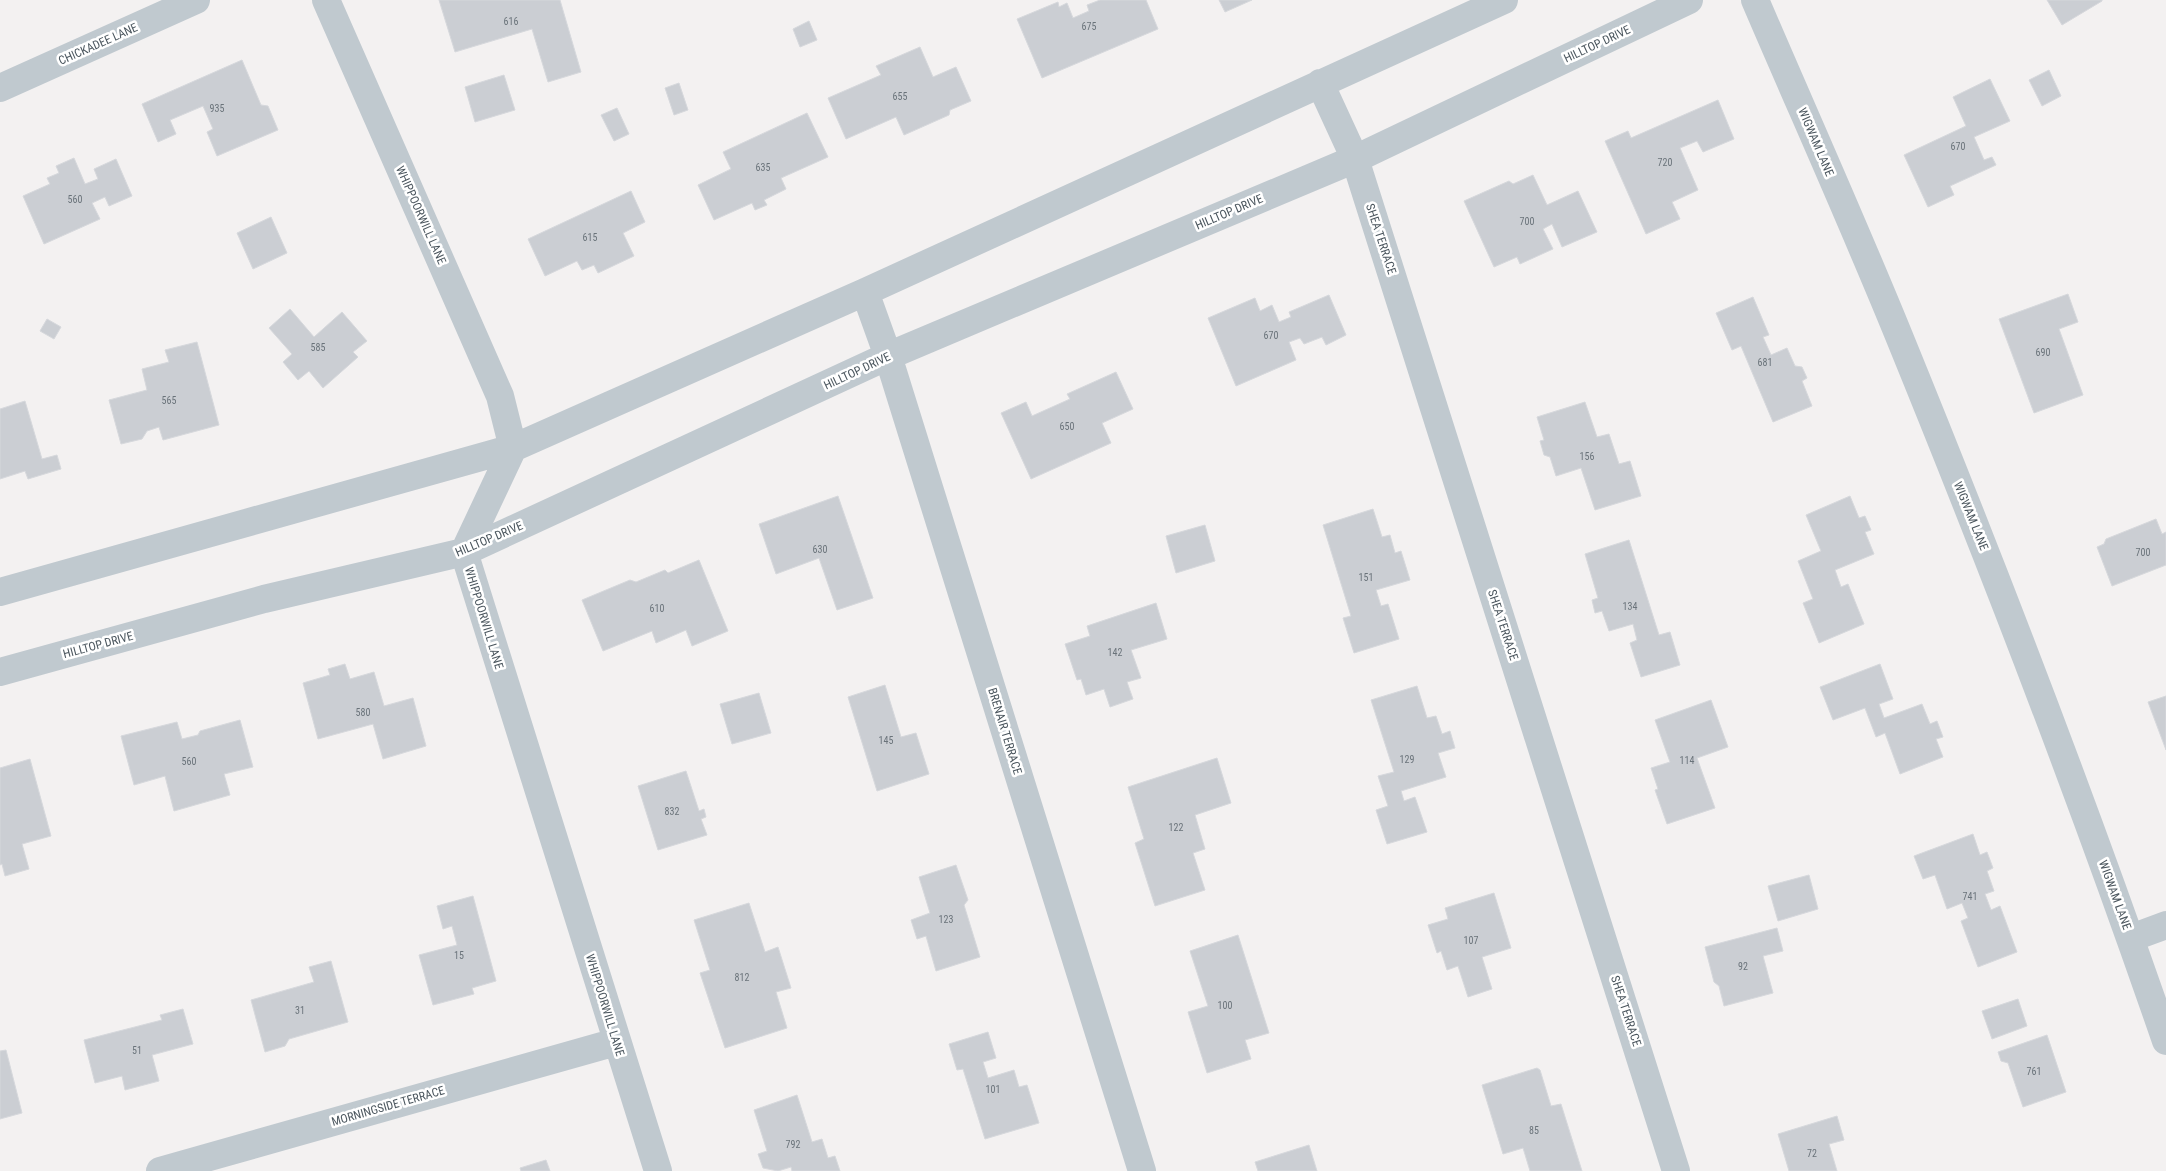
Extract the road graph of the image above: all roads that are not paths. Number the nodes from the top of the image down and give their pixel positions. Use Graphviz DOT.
graph roads {
  1 [pos="196,0"];
  2 [pos="326,0"];
  3 [pos="1504,0"];
  4 [pos="1689,0"];
  5 [pos="1755,0"];
  6 [pos="1320,83"];
  7 [pos="0,88"];
  8 [pos="1355,159"];
  9 [pos="865,292"];
  10 [pos="888,356"];
  11 [pos="513,448"];
  12 [pos="464,552"];
  13 [pos="0,592"];
  14 [pos="0,672"];
  15 [pos="2166,925"];
  16 [pos="2131,938"];
  17 [pos="2166,1041"];
  18 [pos="616,1042"];
  19 [pos="160,1171"];
  20 [pos="658,1171"];
  21 [pos="1142,1171"];
  22 [pos="1676,1171"];
  1 -- 7 [label="street, CHICKADEE LANE"];
  2 -- 11 [label="street, WHIPPOORWILL LANE"];
  3 -- 6 [label="street"];
  4 -- 8 [label="street, HILLTOP DRIVE"];
  5 -- 16 [label="street, WIGWAM LANE"];
  6 -- 8 [label="street, SHEA TERRACE"];
  6 -- 9 [label="street"];
  8 -- 10 [label="street, HILLTOP DRIVE"];
  8 -- 22 [label="street, SHEA TERRACE"];
  9 -- 10 [label="street, BRENAIR TERRACE"];
  9 -- 11 [label="street"];
  10 -- 12 [label="street, HILLTOP DRIVE"];
  10 -- 21 [label="street, BRENAIR TERRACE"];
  11 -- 12 [label="street, WHIPPOORWILL LANE"];
  11 -- 13 [label="street"];
  12 -- 14 [label="street, HILLTOP DRIVE"];
  12 -- 18 [label="street, WHIPPOORWILL LANE"];
  15 -- 16 [label="street"];
  16 -- 17 [label="street, WIGWAM LANE"];
  18 -- 19 [label="street, MORNINGSIDE TERRACE"];
  18 -- 20 [label="street, WHIPPOORWILL LANE"];
}
